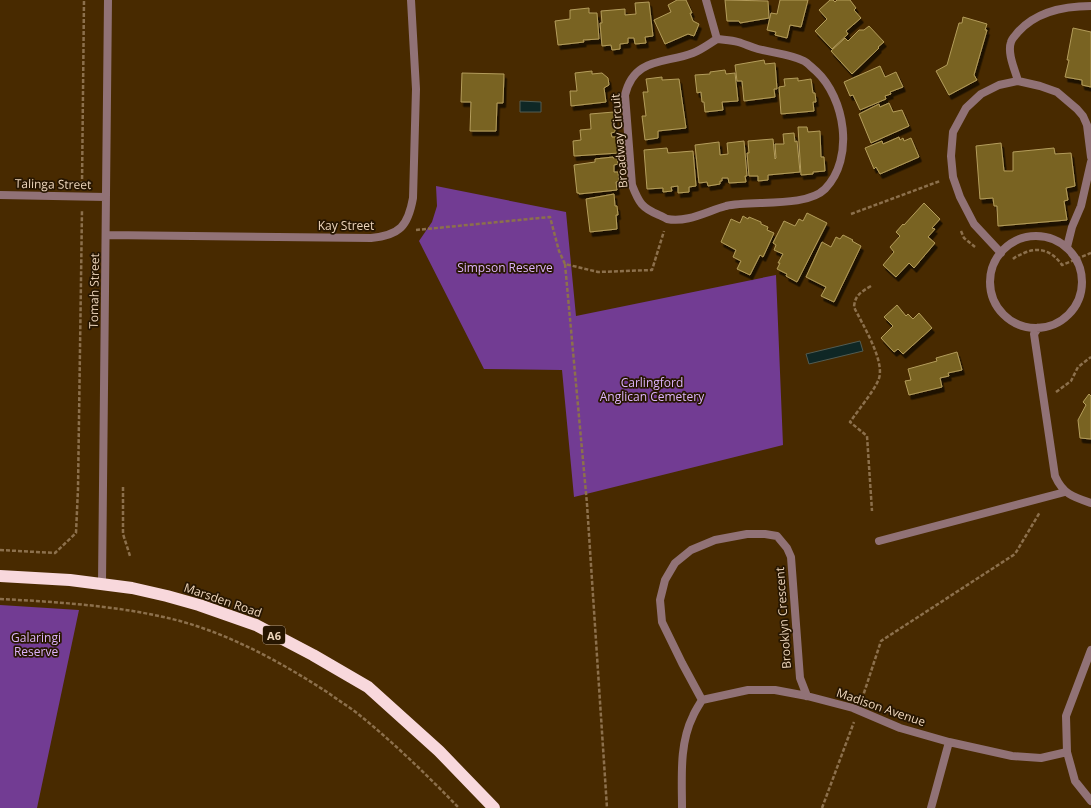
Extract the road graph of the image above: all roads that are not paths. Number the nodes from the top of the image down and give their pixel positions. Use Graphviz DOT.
graph roads {
  1 [pos="108,0"];
  2 [pos="411,0"];
  3 [pos="706,0"];
  4 [pos="1091,6"];
  5 [pos="717,39"];
  6 [pos="1018,81"];
  7 [pos="1091,157"];
  8 [pos="1091,162"];
  9 [pos="0,195"];
  10 [pos="106,197"];
  11 [pos="107,234"];
  12 [pos="1066,247"];
  13 [pos="1001,253"];
  14 [pos="1038,328"];
  15 [pos="1065,492"];
  16 [pos="1091,503"];
  17 [pos="879,541"];
  18 [pos="0,576"];
  19 [pos="102,583"];
  20 [pos="1091,650"];
  21 [pos="807,696"];
  22 [pos="702,700"];
  23 [pos="949,742"];
  24 [pos="1066,752"];
  25 [pos="1091,801"];
  26 [pos="494,808"];
  27 [pos="682,808"];
  28 [pos="931,808"];
  1 -- 10 [label="street, Tomah Street"];
  2 -- 11 [label="street, Kay Street"];
  3 -- 5 [label="street"];
  4 -- 6 [label="street"];
  5 -- 5 [label="street, Broadway Circuit"];
  6 -- 7 [label="street"];
  6 -- 13 [label="street"];
  8 -- 12 [label="street"];
  9 -- 10 [label="street, Talinga Street"];
  10 -- 11 [label="street, Tomah Street"];
  11 -- 19 [label="street, Tomah Street"];
  12 -- 13 [label="street"];
  12 -- 14 [label="street"];
  13 -- 14 [label="street"];
  14 -- 15 [label="street"];
  15 -- 16 [label="street"];
  15 -- 17 [label="street"];
  18 -- 19 [label="highway, Marsden Road / A6"];
  19 -- 26 [label="highway, Marsden Road / A6"];
  20 -- 24 [label="street"];
  21 -- 22 [label="street, Madison Avenue"];
  21 -- 22 [label="street, Brooklyn Crescent"];
  21 -- 23 [label="street, Madison Avenue"];
  22 -- 27 [label="street"];
  23 -- 24 [label="street, Madison Avenue"];
  23 -- 28 [label="street"];
  24 -- 25 [label="street"];
}
